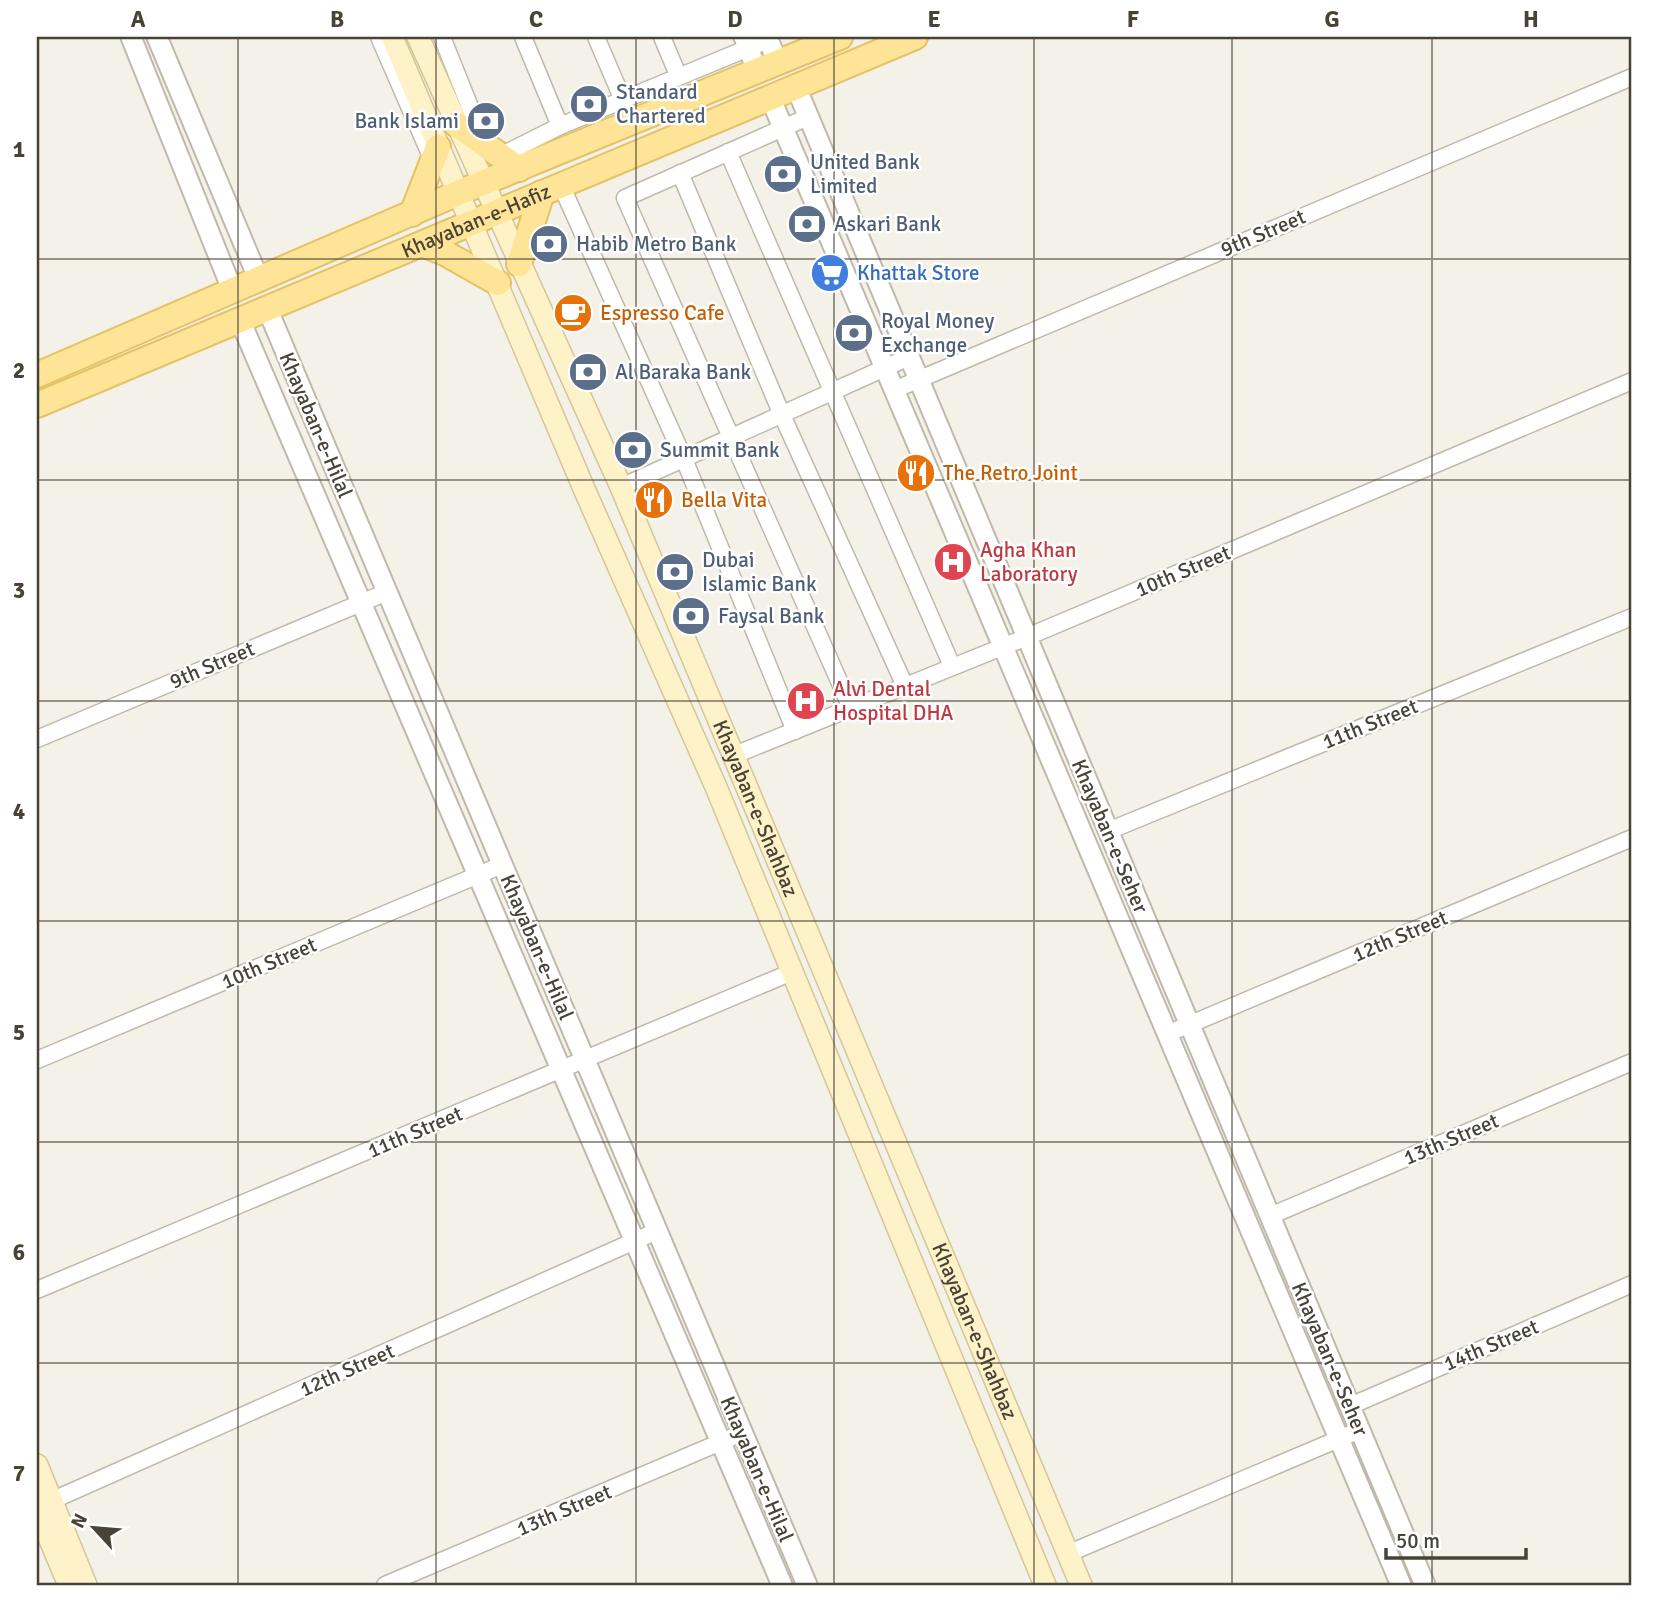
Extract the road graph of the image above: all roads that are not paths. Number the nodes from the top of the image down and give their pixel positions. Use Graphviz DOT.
graph roads {
  1 [pos="131,37"];
  2 [pos="158,37"];
  3 [pos="379,37"];
  4 [pos="392,37"];
  5 [pos="418,37"];
  6 [pos="442,37"];
  7 [pos="523,37"];
  8 [pos="596,37"];
  9 [pos="662,37"];
  10 [pos="839,37"];
  11 [pos="915,37"];
  12 [pos="768,38"];
  13 [pos="746,42"];
  14 [pos="768,68"];
  15 [pos="678,75"];
  16 [pos="1632,77"];
  17 [pos="796,88"];
  18 [pos="770,97"];
  19 [pos="623,100"];
  20 [pos="607,106"];
  21 [pos="808,117"];
  22 [pos="456,124"];
  23 [pos="560,125"];
  24 [pos="783,128"];
  25 [pos="617,130"];
  26 [pos="728,152"];
  27 [pos="435,154"];
  28 [pos="502,156"];
  29 [pos="680,173"];
  30 [pos="483,183"];
  31 [pos="551,189"];
  32 [pos="458,193"];
  33 [pos="495,213"];
  34 [pos="412,214"];
  35 [pos="471,223"];
  36 [pos="422,244"];
  37 [pos="519,264"];
  38 [pos="259,280"];
  39 [pos="498,283"];
  40 [pos="233,292"];
  41 [pos="267,308"];
  42 [pos="240,320"];
  43 [pos="909,357"];
  44 [pos="885,369"];
  45 [pos="37,375"];
  46 [pos="918,379"];
  47 [pos="1632,382"];
  48 [pos="894,390"];
  49 [pos="832,393"];
  50 [pos="37,405"];
  51 [pos="782,415"];
  52 [pos="732,438"];
  53 [pos="684,459"];
  54 [pos="621,487"];
  55 [pos="387,592"];
  56 [pos="363,601"];
  57 [pos="1632,617"];
  58 [pos="1027,637"];
  59 [pos="1003,646"];
  60 [pos="952,666"];
  61 [pos="905,686"];
  62 [pos="851,708"];
  63 [pos="795,731"];
  64 [pos="37,739"];
  65 [pos="733,756"];
  66 [pos="1108,831"];
  67 [pos="1632,838"];
  68 [pos="502,865"];
  69 [pos="480,875"];
  70 [pos="792,972"];
  71 [pos="1189,1024"];
  72 [pos="1167,1034"];
  73 [pos="37,1060"];
  74 [pos="585,1060"];
  75 [pos="1632,1062"];
  76 [pos="563,1070"];
  77 [pos="1270,1216"];
  78 [pos="657,1231"];
  79 [pos="636,1241"];
  80 [pos="1632,1284"];
  81 [pos="37,1290"];
  82 [pos="1350,1406"];
  83 [pos="1360,1430"];
  84 [pos="742,1433"];
  85 [pos="1339,1438"];
  86 [pos="723,1443"];
  87 [pos="37,1465"];
  88 [pos="42,1506"];
  89 [pos="1067,1554"];
  90 [pos="69,1585"];
  91 [pos="86,1585"];
  92 [pos="385,1585"];
  93 [pos="782,1585"];
  94 [pos="807,1585"];
  95 [pos="1045,1585"];
  96 [pos="1081,1585"];
  97 [pos="1401,1585"];
  98 [pos="1425,1585"];
  1 -- 40 [label="street"];
  2 -- 38 [label="street"];
  3 -- 27 [label="street"];
  4 -- 27 [label="main road, Khayaban-e-Shahbaz"];
  5 -- 22 [label="main road, Khayaban-e-Shahbaz"];
  6 -- 28 [label="street"];
  7 -- 23 [label="street"];
  8 -- 19 [label="street"];
  9 -- 15 [label="street"];
  10 -- 14 [label="main road, Khayaban-e-Hafiz"];
  11 -- 17 [label="main road, Khayaban-e-Hafiz"];
  12 -- 13 [label="street"];
  12 -- 14 [label="street"];
  13 -- 14 [label="street"];
  13 -- 15 [label="street"];
  14 -- 25 [label="main road, Khayaban-e-Hafiz"];
  15 -- 19 [label="street"];
  16 -- 46 [label="street, 9th Street"];
  17 -- 18 [label="main road, Khayaban-e-Hafiz"];
  17 -- 21 [label="street, Khayaban-e-Seher"];
  18 -- 24 [label="street, Khayaban-e-Seher"];
  18 -- 31 [label="main road, Khayaban-e-Hafiz"];
  19 -- 20 [label="street"];
  20 -- 23 [label="street"];
  20 -- 25 [label="street"];
  21 -- 24 [label="street"];
  21 -- 43 [label="street, Khayaban-e-Seher"];
  22 -- 28 [label="main road"];
  22 -- 30 [label="main road, Khayaban-e-Shahbaz"];
  23 -- 28 [label="street"];
  24 -- 26 [label="street"];
  24 -- 44 [label="street, Khayaban-e-Seher"];
  25 -- 28 [label="main road, Khayaban-e-Hafiz"];
  26 -- 29 [label="street"];
  26 -- 49 [label="street"];
  27 -- 32 [label="main road, Khayaban-e-Shahbaz"];
  27 -- 34 [label="main road"];
  28 -- 30 [label="main road, Khayaban-e-Hafiz"];
  29 -- 51 [label="street"];
  29 -- 52 [label="street"];
  30 -- 32 [label="main road, Khayaban-e-Hafiz"];
  30 -- 33 [label="main road, Khayaban-e-Shahbaz"];
  31 -- 33 [label="main road, Khayaban-e-Hafiz"];
  31 -- 37 [label="main road"];
  31 -- 53 [label="street"];
  32 -- 34 [label="main road, Khayaban-e-Hafiz"];
  32 -- 35 [label="main road, Khayaban-e-Shahbaz"];
  33 -- 35 [label="main road, Khayaban-e-Hafiz"];
  33 -- 37 [label="main road, Khayaban-e-Shahbaz"];
  34 -- 38 [label="main road, Khayaban-e-Hafiz"];
  35 -- 36 [label="main road, Khayaban-e-Hafiz"];
  35 -- 39 [label="main road, Khayaban-e-Shahbaz"];
  36 -- 39 [label="main road"];
  36 -- 41 [label="main road, Khayaban-e-Hafiz"];
  37 -- 54 [label="main road, Khayaban-e-Shahbaz"];
  38 -- 40 [label="main road, Khayaban-e-Hafiz"];
  39 -- 70 [label="main road, Khayaban-e-Shahbaz"];
  40 -- 45 [label="main road, Khayaban-e-Hafiz"];
  41 -- 42 [label="main road, Khayaban-e-Hafiz"];
  41 -- 55 [label="street, Khayaban-e-Hilal"];
  42 -- 50 [label="main road, Khayaban-e-Hafiz"];
  42 -- 56 [label="street"];
  43 -- 44 [label="street"];
  43 -- 46 [label="street, Khayaban-e-Seher"];
  44 -- 48 [label="street, Khayaban-e-Seher"];
  44 -- 49 [label="street"];
  46 -- 48 [label="street, 9th Street"];
  46 -- 58 [label="street, Khayaban-e-Seher"];
  47 -- 58 [label="street, 10th Street"];
  48 -- 59 [label="street, Khayaban-e-Seher"];
  49 -- 51 [label="street"];
  49 -- 60 [label="street"];
  51 -- 52 [label="street"];
  51 -- 61 [label="street"];
  52 -- 53 [label="street"];
  52 -- 62 [label="street"];
  53 -- 54 [label="street"];
  53 -- 63 [label="street"];
  54 -- 65 [label="main road, Khayaban-e-Shahbaz"];
  55 -- 56 [label="street, 9th Street"];
  55 -- 68 [label="street, Khayaban-e-Hilal"];
  56 -- 64 [label="street, 9th Street"];
  56 -- 69 [label="street"];
  57 -- 66 [label="street, 11th Street"];
  58 -- 59 [label="street, 10th Street"];
  58 -- 66 [label="street, Khayaban-e-Seher"];
  59 -- 60 [label="street, 10th Street"];
  59 -- 72 [label="street, Khayaban-e-Seher"];
  60 -- 61 [label="street, 10th Street"];
  61 -- 62 [label="street, 10th Street"];
  62 -- 63 [label="street, 10th Street"];
  63 -- 65 [label="street, 10th Street"];
  65 -- 89 [label="main road, Khayaban-e-Shahbaz"];
  66 -- 71 [label="street, Khayaban-e-Seher"];
  67 -- 71 [label="street, 12th Street"];
  68 -- 69 [label="street, 10th Street"];
  68 -- 74 [label="street, Khayaban-e-Hilal"];
  69 -- 73 [label="street, 10th Street"];
  69 -- 76 [label="street"];
  70 -- 74 [label="street, 11th Street"];
  70 -- 95 [label="main road, Khayaban-e-Shahbaz"];
  71 -- 72 [label="street, 12th Street"];
  71 -- 77 [label="street, Khayaban-e-Seher"];
  72 -- 85 [label="street, Khayaban-e-Seher"];
  74 -- 76 [label="street, 11th Street"];
  74 -- 78 [label="street, Khayaban-e-Hilal"];
  75 -- 77 [label="street, 13th Street"];
  76 -- 79 [label="street"];
  76 -- 81 [label="street, 11th Street"];
  77 -- 82 [label="street, Khayaban-e-Seher"];
  78 -- 79 [label="street, 12th Street"];
  78 -- 84 [label="street, Khayaban-e-Hilal"];
  79 -- 86 [label="street"];
  79 -- 88 [label="street, 12th Street"];
  80 -- 82 [label="street, 14th Street"];
  82 -- 83 [label="street, Khayaban-e-Seher"];
  83 -- 85 [label="street"];
  83 -- 98 [label="street, Khayaban-e-Seher"];
  84 -- 86 [label="street, 13th Street"];
  84 -- 94 [label="street, Khayaban-e-Hilal"];
  85 -- 89 [label="street"];
  85 -- 97 [label="street, Khayaban-e-Seher"];
  86 -- 92 [label="street, 13th Street"];
  86 -- 93 [label="street"];
  87 -- 88 [label="main road"];
  88 -- 90 [label="main road"];
  88 -- 91 [label="main road"];
  89 -- 96 [label="main road, Khayaban-e-Shahbaz"];
}
